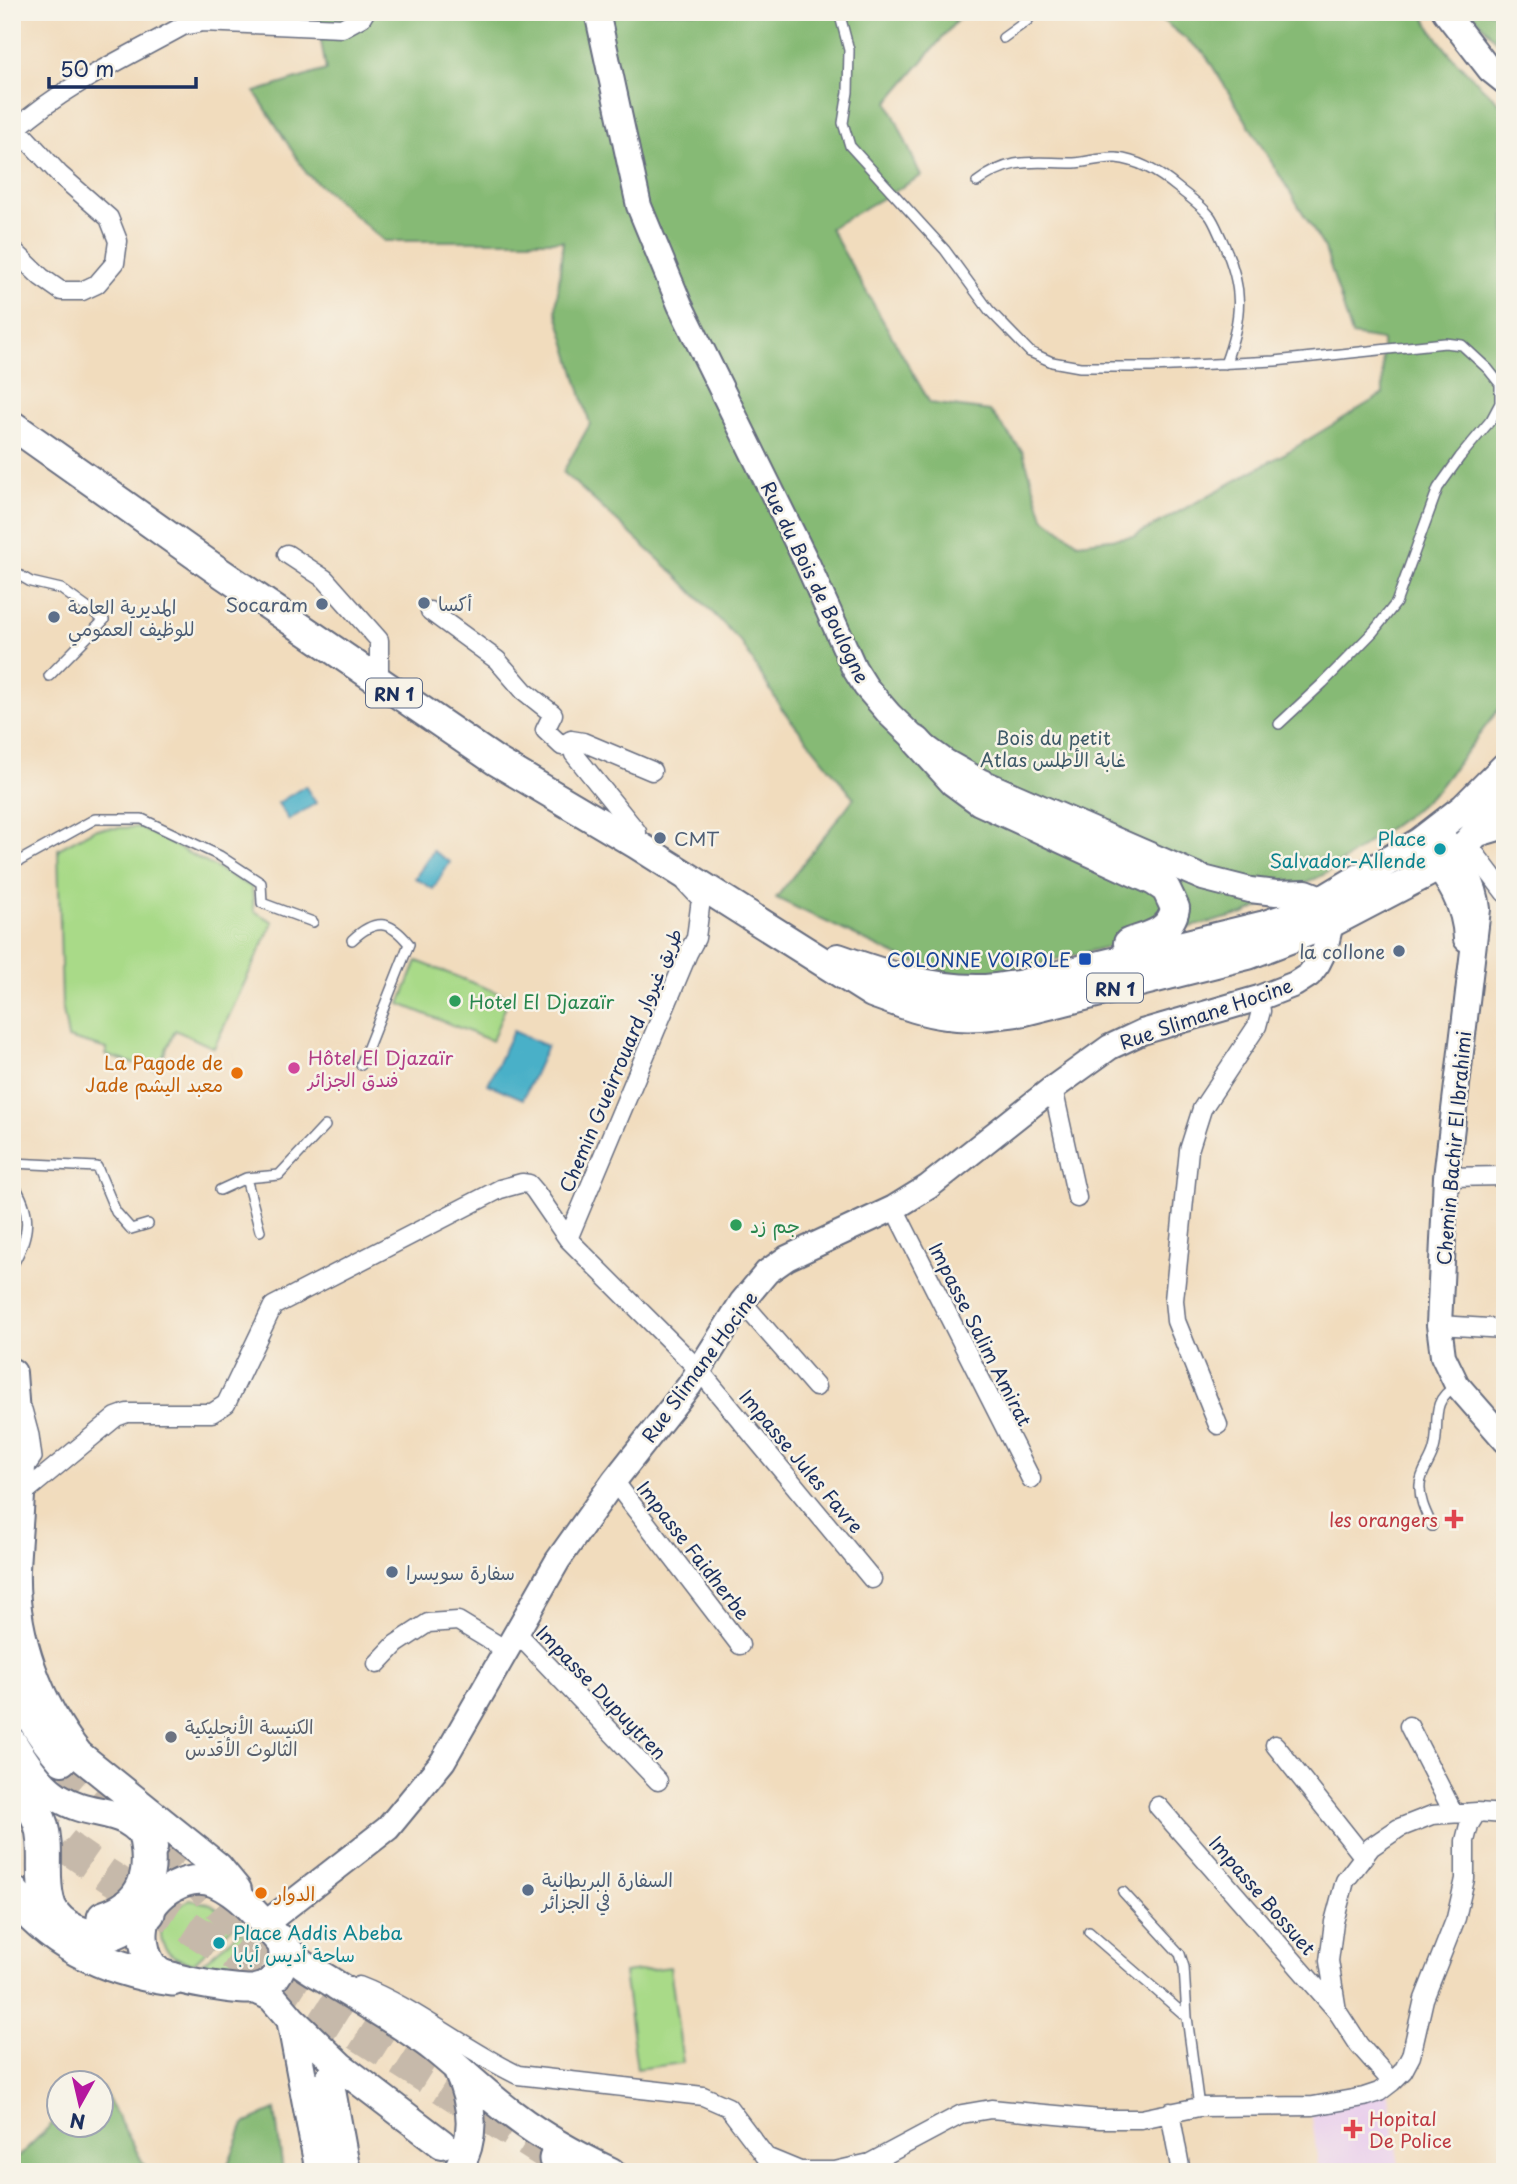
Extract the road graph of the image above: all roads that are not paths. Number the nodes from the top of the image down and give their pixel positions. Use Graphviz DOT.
graph roads {
  1 [pos="365,12"];
  2 [pos="597,12"];
  3 [pos="839,12"];
  4 [pos="1033,12"];
  5 [pos="1445,12"];
  6 [pos="1003,38"];
  7 [pos="1505,82"];
  8 [pos="14,125"];
  9 [pos="977,182"];
  10 [pos="12,249"];
  11 [pos="1225,364"];
  12 [pos="12,425"];
  13 [pos="287,554"];
  14 [pos="12,570"];
  15 [pos="430,611"];
  16 [pos="49,676"];
  17 [pos="379,683"];
  18 [pos="1279,724"];
  19 [pos="571,740"];
  20 [pos="917,741"];
  21 [pos="1505,766"];
  22 [pos="652,771"];
  23 [pos="1505,800"];
  24 [pos="1505,826"];
  25 [pos="1429,836"];
  26 [pos="636,844"];
  27 [pos="1459,849"];
  28 [pos="12,865"];
  29 [pos="669,866"];
  30 [pos="1505,892"];
  31 [pos="1327,911"];
  32 [pos="313,922"];
  33 [pos="352,940"];
  34 [pos="789,940"];
  35 [pos="1029,983"];
  36 [pos="1259,998"];
  37 [pos="361,1065"];
  38 [pos="1053,1088"];
  39 [pos="325,1126"];
  40 [pos="12,1163"];
  41 [pos="1505,1176"];
  42 [pos="1446,1177"];
  43 [pos="246,1178"];
  44 [pos="12,1182"];
  45 [pos="220,1190"];
  46 [pos="1077,1198"];
  47 [pos="894,1208"];
  48 [pos="148,1224"];
  49 [pos="260,1231"];
  50 [pos="568,1239"];
  51 [pos="12,1266"];
  52 [pos="742,1302"];
  53 [pos="1439,1325"];
  54 [pos="1505,1329"];
  55 [pos="12,1364"];
  56 [pos="699,1370"];
  57 [pos="12,1373"];
  58 [pos="1457,1385"];
  59 [pos="816,1387"];
  60 [pos="13,1423"];
  61 [pos="1218,1425"];
  62 [pos="1505,1440"];
  63 [pos="1031,1479"];
  64 [pos="614,1481"];
  65 [pos="20,1489"];
  66 [pos="1432,1527"];
  67 [pos="872,1579"];
  68 [pos="511,1641"];
  69 [pos="740,1644"];
  70 [pos="377,1664"];
  71 [pos="12,1676"];
  72 [pos="1409,1726"];
  73 [pos="12,1742"];
  74 [pos="1275,1745"];
  75 [pos="64,1763"];
  76 [pos="12,1780"];
  77 [pos="658,1781"];
  78 [pos="1158,1806"];
  79 [pos="1453,1812"];
  80 [pos="1477,1812"];
  81 [pos="1505,1814"];
  82 [pos="145,1834"];
  83 [pos="1363,1856"];
  84 [pos="45,1879"];
  85 [pos="12,1892"];
  86 [pos="1123,1892"];
  87 [pos="148,1913"];
  88 [pos="264,1923"];
  89 [pos="1089,1931"];
  90 [pos="326,1978"];
  91 [pos="172,1979"];
  92 [pos="256,1989"];
  93 [pos="1337,2011"];
  94 [pos="1187,2017"];
  95 [pos="291,2019"];
  96 [pos="457,2069"];
  97 [pos="329,2078"];
  98 [pos="1392,2082"];
  99 [pos="1199,2107"];
  100 [pos="1170,2112"];
  101 [pos="442,2144"];
  102 [pos="472,2171"];
  103 [pos="320,2172"];
  104 [pos="346,2172"];
  105 [pos="611,2172"];
  106 [pos="1181,2172"];
  1 -- 8 [label="street"];
  2 -- 20 [label="street, Rue du Bois de Boulogne"];
  3 -- 11 [label="lane"];
  4 -- 6 [label="lane"];
  5 -- 7 [label="street"];
  8 -- 10 [label="street"];
  9 -- 11 [label="lane"];
  11 -- 18 [label="lane"];
  12 -- 17 [label="main road, RN 1"];
  13 -- 17 [label="street"];
  14 -- 16 [label="lane"];
  15 -- 19 [label="street"];
  17 -- 26 [label="main road, RN 1"];
  19 -- 22 [label="street"];
  19 -- 26 [label="street"];
  20 -- 31 [label="street, Rue du Bois de Boulogne"];
  20 -- 35 [label="main road"];
  21 -- 25 [label="main road, RN 1"];
  23 -- 27 [label="main road, RN 1"];
  24 -- 27 [label="street"];
  25 -- 27 [label="street, Chemin Bachir El Ibrahimi"];
  25 -- 31 [label="main road, RN 1"];
  26 -- 29 [label="main road, RN 1"];
  27 -- 30 [label="street"];
  27 -- 31 [label="main road, RN 1"];
  27 -- 42 [label="street, Chemin Bachir El Ibrahimi"];
  28 -- 32 [label="lane"];
  29 -- 34 [label="main road, RN 1"];
  29 -- 50 [label="street, Chemin Gueirrouard طريق غيروار"];
  31 -- 34 [label="main road, RN 1"];
  31 -- 35 [label="main road, RN 1"];
  31 -- 36 [label="street, Rue Slimane Hocine"];
  33 -- 37 [label="lane"];
  34 -- 35 [label="main road, RN 1"];
  36 -- 38 [label="street, Rue Slimane Hocine"];
  36 -- 61 [label="street"];
  38 -- 46 [label="street"];
  38 -- 47 [label="street, Rue Slimane Hocine"];
  39 -- 43 [label="lane"];
  40 -- 48 [label="lane"];
  41 -- 42 [label="street"];
  42 -- 53 [label="street, Chemin Bachir El Ibrahimi"];
  43 -- 45 [label="lane"];
  43 -- 49 [label="lane"];
  44 -- 51 [label="lane"];
  47 -- 52 [label="street, Rue Slimane Hocine"];
  47 -- 63 [label="street, Impasse Salim Amirat"];
  50 -- 56 [label="street, Impasse Jules Favre"];
  50 -- 65 [label="street, Impasse Jules Favre"];
  52 -- 56 [label="street, Rue Slimane Hocine"];
  52 -- 59 [label="street"];
  53 -- 54 [label="street"];
  53 -- 58 [label="street, Chemin Bachir El Ibrahimi"];
  55 -- 65 [label="lane"];
  56 -- 64 [label="street, Rue Slimane Hocine"];
  56 -- 67 [label="street, Impasse Jules Favre"];
  57 -- 60 [label="main road"];
  58 -- 62 [label="street, Chemin Bachir El Ibrahimi"];
  58 -- 66 [label="lane"];
  60 -- 65 [label="main road"];
  64 -- 68 [label="street, Rue Slimane Hocine"];
  64 -- 69 [label="street, Impasse Faidherbe"];
  65 -- 88 [label="main road"];
  68 -- 70 [label="street, Impasse Dupuytren"];
  68 -- 77 [label="street, Impasse Dupuytren"];
  68 -- 88 [label="street, Rue Slimane Hocine"];
  71 -- 75 [label="main road"];
  72 -- 79 [label="street"];
  73 -- 82 [label="main road"];
  74 -- 83 [label="street"];
  76 -- 84 [label="highway"];
  78 -- 93 [label="street, Impasse Bossuet"];
  79 -- 80 [label="street"];
  79 -- 83 [label="street"];
  80 -- 81 [label="street"];
  80 -- 98 [label="street"];
  82 -- 84 [label="highway"];
  82 -- 87 [label="main road"];
  83 -- 93 [label="street"];
  84 -- 87 [label="highway"];
  85 -- 91 [label="highway"];
  86 -- 94 [label="lane"];
  87 -- 88 [label="main road"];
  87 -- 91 [label="main road"];
  88 -- 90 [label="main road"];
  88 -- 92 [label="main road"];
  89 -- 94 [label="lane"];
  90 -- 96 [label="main road"];
  90 -- 100 [label="street"];
  91 -- 92 [label="main road"];
  92 -- 95 [label="main road"];
  93 -- 98 [label="street, Impasse Bossuet"];
  94 -- 99 [label="lane"];
  95 -- 101 [label="main road"];
  95 -- 103 [label="main road"];
  96 -- 102 [label="main road"];
  96 -- 105 [label="main road"];
  97 -- 104 [label="main road"];
  98 -- 99 [label="street"];
  99 -- 100 [label="street"];
  100 -- 106 [label="street"];
}
